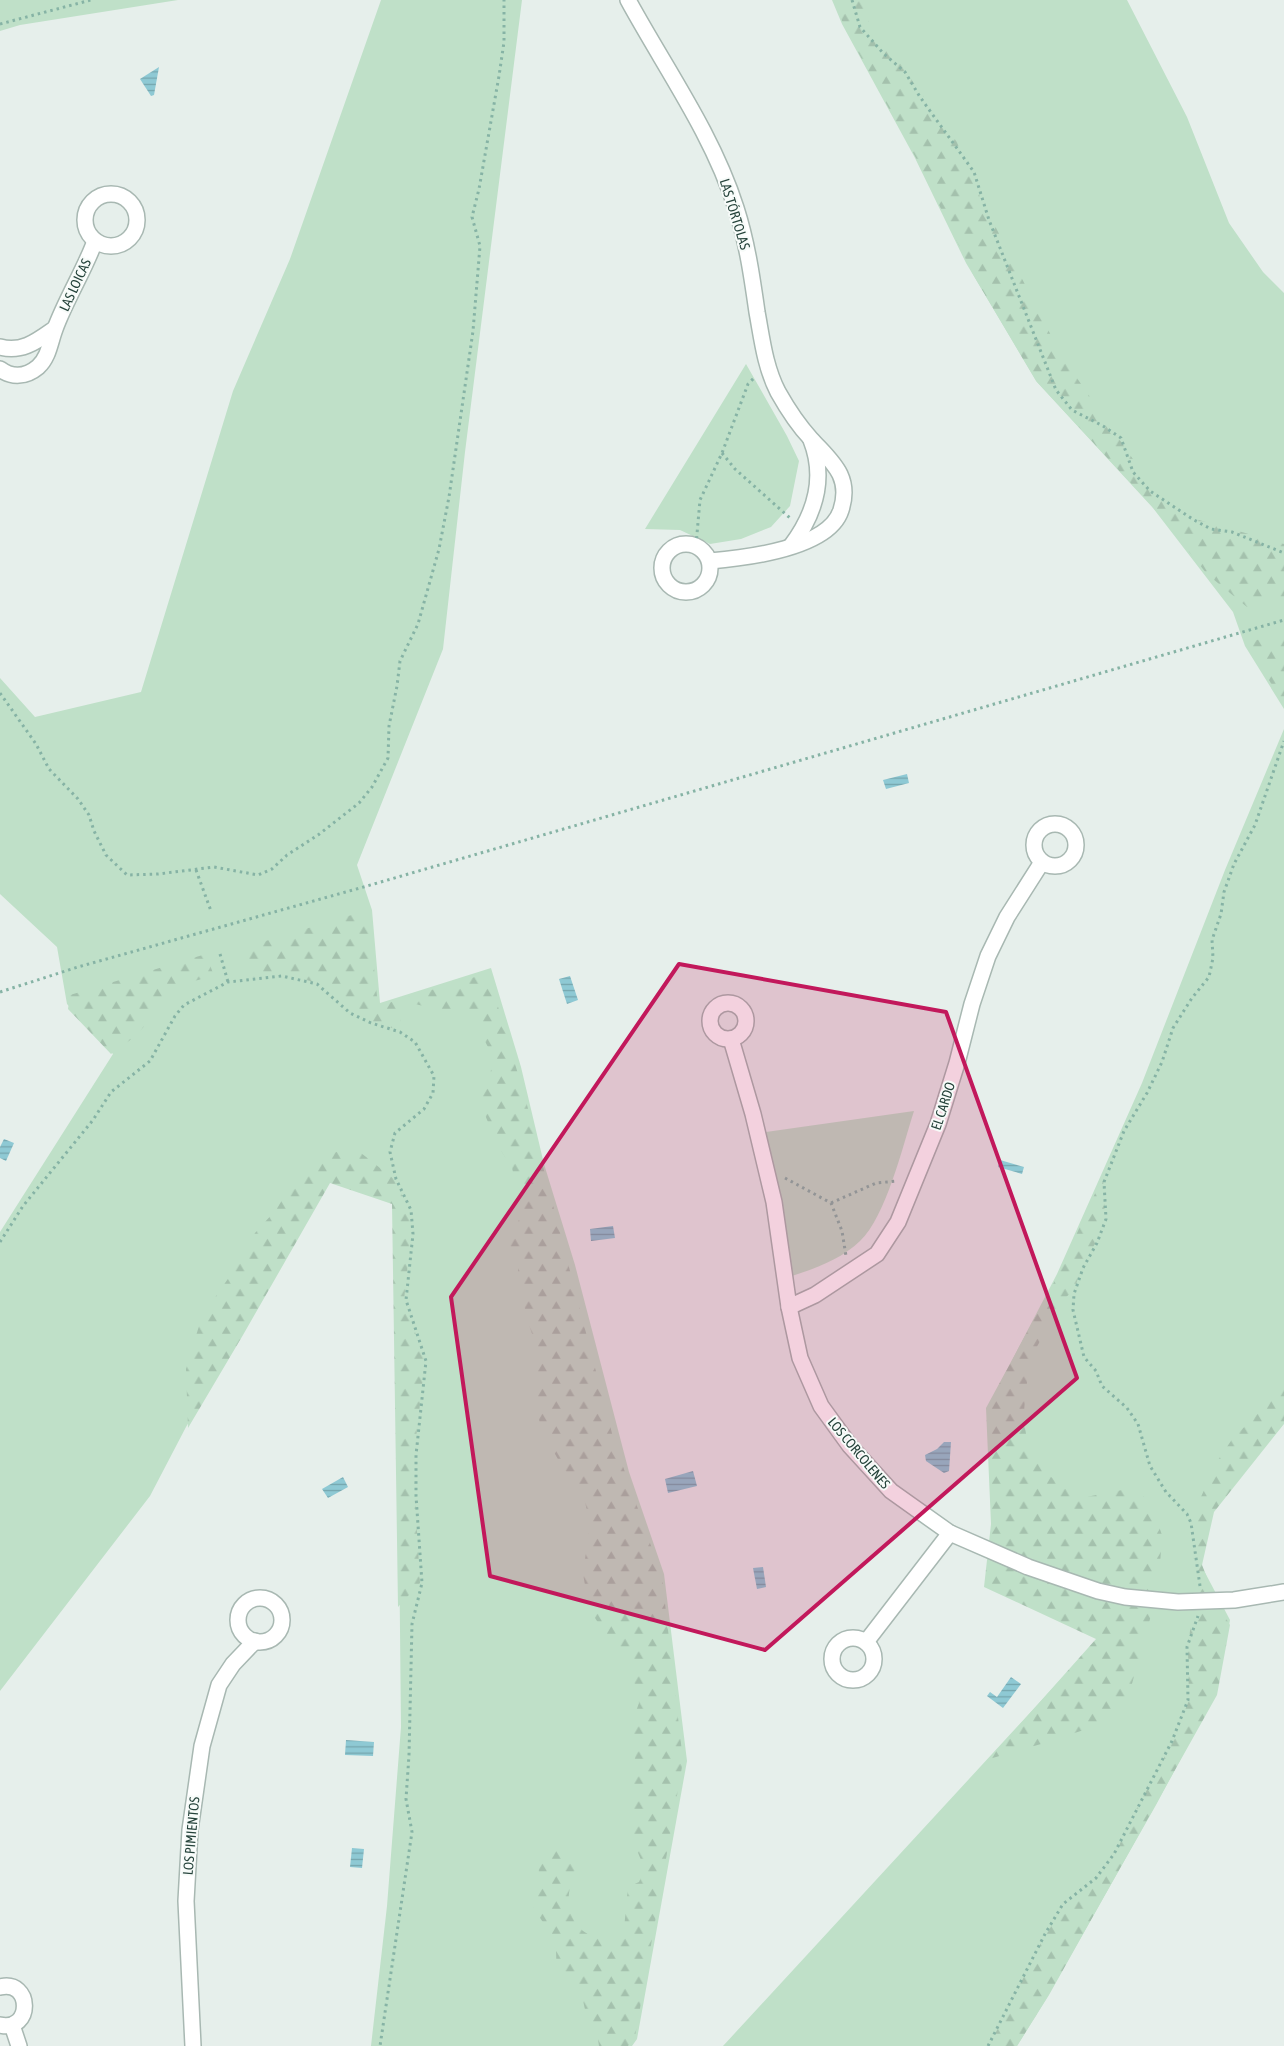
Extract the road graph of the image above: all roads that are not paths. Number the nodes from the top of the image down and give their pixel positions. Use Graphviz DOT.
graph roads {
  1 [pos="628,0"];
  2 [pos="95,241"];
  3 [pos="54,329"];
  4 [pos="0,347"];
  5 [pos="0,369"];
  6 [pos="810,438"];
  7 [pos="790,546"];
  8 [pos="710,560"];
  9 [pos="1042,862"];
  10 [pos="731,1039"];
  11 [pos="789,1307"];
  12 [pos="950,1533"];
  13 [pos="1284,1592"];
  14 [pos="254,1641"];
  15 [pos="866,1642"];
  16 [pos="0,1987"];
  17 [pos="6,2025"];
  18 [pos="20,2046"];
  19 [pos="193,2046"];
  1 -- 6 [label="street, LAS TÓRTOLAS"];
  2 -- 3 [label="street, LAS LOICAS"];
  3 -- 4 [label="street, LAS LOICAS"];
  3 -- 5 [label="street, LAS LOICAS"];
  6 -- 7 [label="street, LAS TÓRTOLAS"];
  6 -- 7 [label="street, LAS TÓRTOLAS"];
  7 -- 8 [label="street, LAS TÓRTOLAS"];
  8 -- 8 [label="street"];
  9 -- 11 [label="street, EL CARDO"];
  10 -- 11 [label="street, LOS CORCOLENES"];
  11 -- 12 [label="street, LOS CORCOLENES"];
  12 -- 13 [label="street, LOS CORCOLENES"];
  12 -- 15 [label="street"];
  14 -- 19 [label="street, LOS PIMIENTOS"];
  16 -- 17 [label="street"];
  17 -- 18 [label="street"];
}
